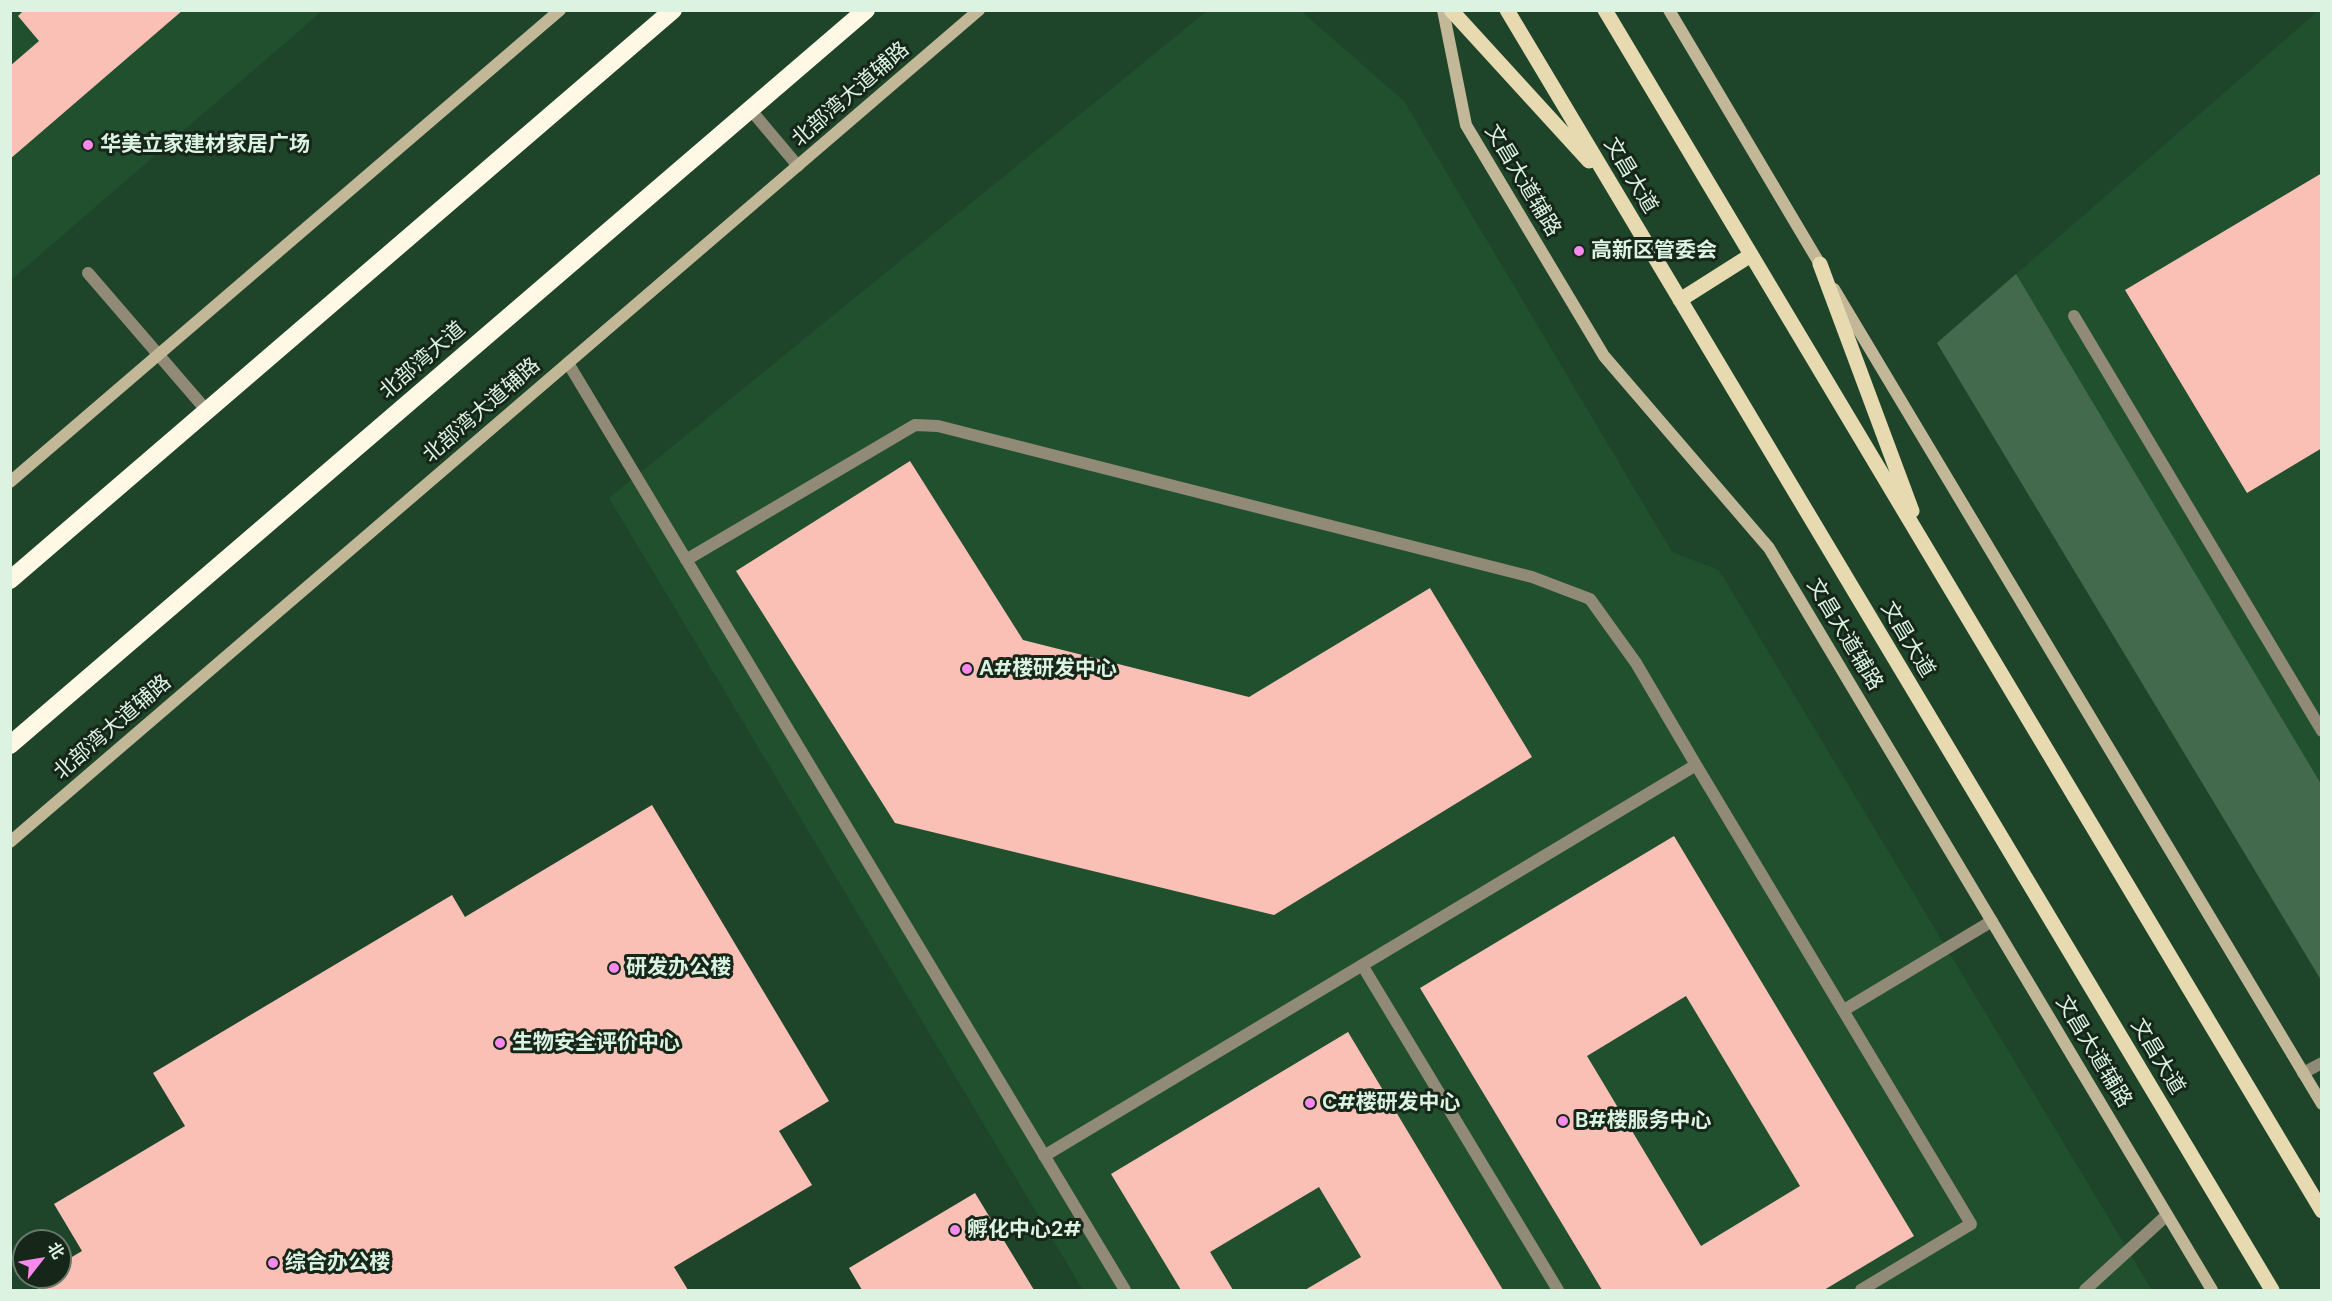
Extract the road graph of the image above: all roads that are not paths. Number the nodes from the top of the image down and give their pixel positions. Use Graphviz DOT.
graph roads {
  1 [pos="560,10"];
  2 [pos="673,10"];
  3 [pos="866,10"];
  4 [pos="979,10"];
  5 [pos="1443,10"];
  6 [pos="1451,10"];
  7 [pos="1507,10"];
  8 [pos="1605,10"];
  9 [pos="1669,10"];
  10 [pos="750,110"];
  11 [pos="798,166"];
  12 [pos="1611,185"];
  13 [pos="1751,255"];
  14 [pos="1820,264"];
  15 [pos="88,273"];
  16 [pos="1680,300"];
  17 [pos="2074,316"];
  18 [pos="159,355"];
  19 [pos="568,363"];
  20 [pos="207,411"];
  21 [pos="10,483"];
  22 [pos="1926,548"];
  23 [pos="686,560"];
  24 [pos="10,580"];
  25 [pos="2322,731"];
  26 [pos="10,745"];
  27 [pos="1696,765"];
  28 [pos="10,842"];
  29 [pos="1992,921"];
  30 [pos="1362,965"];
  31 [pos="1844,1010"];
  32 [pos="2322,1063"];
  33 [pos="2303,1073"];
  34 [pos="2322,1104"];
  35 [pos="1044,1156"];
  36 [pos="2322,1210"];
  37 [pos="2167,1215"];
  38 [pos="1125,1290"];
  39 [pos="1558,1290"];
  40 [pos="1861,1290"];
  41 [pos="2085,1290"];
  42 [pos="2212,1290"];
  43 [pos="2272,1290"];
  1 -- 18 [label="street"];
  2 -- 20 [label="highway"];
  3 -- 10 [label="highway, 北部湾大道"];
  4 -- 11 [label="street, 北部湾大道辅路"];
  5 -- 29 [label="street, 文昌大道辅路"];
  6 -- 12 [label="main road"];
  7 -- 12 [label="main road, 文昌大道"];
  8 -- 13 [label="main road"];
  9 -- 14 [label="street"];
  10 -- 11 [label="lane"];
  10 -- 26 [label="highway, 北部湾大道"];
  11 -- 19 [label="street, 北部湾大道辅路"];
  12 -- 16 [label="main road, 文昌大道"];
  13 -- 16 [label="main road"];
  13 -- 22 [label="main road"];
  14 -- 22 [label="main road"];
  14 -- 33 [label="street"];
  15 -- 18 [label="lane"];
  16 -- 43 [label="main road, 文昌大道"];
  17 -- 25 [label="lane"];
  18 -- 20 [label="lane"];
  18 -- 21 [label="street"];
  19 -- 23 [label="lane"];
  19 -- 28 [label="street, 北部湾大道辅路"];
  20 -- 24 [label="highway"];
  22 -- 36 [label="main road"];
  23 -- 27 [label="lane"];
  23 -- 35 [label="lane"];
  27 -- 30 [label="lane"];
  27 -- 31 [label="lane"];
  29 -- 31 [label="lane"];
  29 -- 37 [label="street, 文昌大道辅路"];
  30 -- 35 [label="lane"];
  30 -- 39 [label="lane"];
  31 -- 40 [label="lane"];
  32 -- 33 [label="lane"];
  33 -- 34 [label="street"];
  35 -- 38 [label="lane"];
  37 -- 41 [label="lane"];
  37 -- 42 [label="street, 文昌大道辅路"];
}
